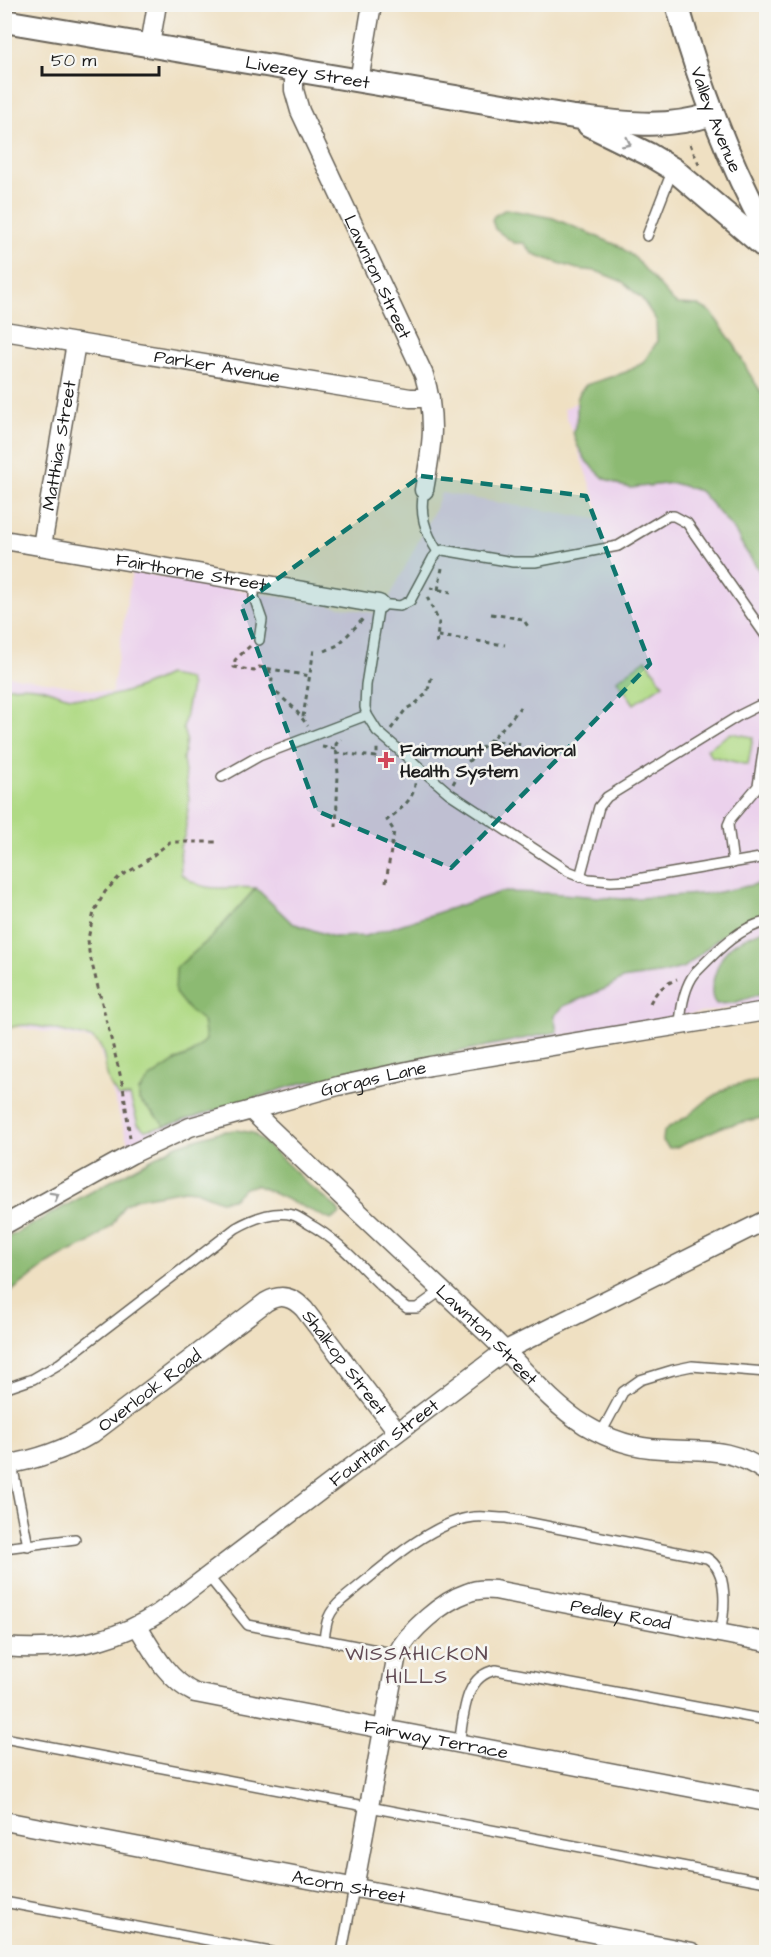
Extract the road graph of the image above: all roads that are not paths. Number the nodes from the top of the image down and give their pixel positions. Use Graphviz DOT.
graph roads {
  1 [pos="157,4"];
  2 [pos="372,4"];
  3 [pos="677,4"];
  4 [pos="4,21"];
  5 [pos="150,45"];
  6 [pos="294,70"];
  7 [pos="359,81"];
  8 [pos="713,114"];
  9 [pos="574,117"];
  10 [pos="673,169"];
  11 [pos="766,230"];
  12 [pos="647,236"];
  13 [pos="766,248"];
  14 [pos="4,331"];
  15 [pos="76,343"];
  16 [pos="430,398"];
  17 [pos="424,489"];
  18 [pos="4,540"];
  19 [pos="42,546"];
  20 [pos="438,552"];
  21 [pos="254,583"];
  22 [pos="379,604"];
  23 [pos="766,636"];
  24 [pos="256,639"];
  25 [pos="766,705"];
  26 [pos="367,715"];
  27 [pos="766,732"];
  28 [pos="222,777"];
  29 [pos="766,857"];
  30 [pos="733,863"];
  31 [pos="580,877"];
  32 [pos="766,922"];
  33 [pos="766,1011"];
  34 [pos="680,1025"];
  35 [pos="251,1110"];
  36 [pos="766,1220"];
  37 [pos="4,1225"];
  38 [pos="442,1290"];
  39 [pos="286,1297"];
  40 [pos="506,1350"];
  41 [pos="766,1372"];
  42 [pos="4,1389"];
  43 [pos="398,1431"];
  44 [pos="601,1433"];
  45 [pos="8,1465"];
  46 [pos="766,1472"];
  47 [pos="75,1539"];
  48 [pos="28,1545"];
  49 [pos="4,1548"];
  50 [pos="208,1576"];
  51 [pos="138,1627"];
  52 [pos="720,1633"];
  53 [pos="324,1640"];
  54 [pos="766,1642"];
  55 [pos="4,1647"];
  56 [pos="397,1654"];
  57 [pos="766,1720"];
  58 [pos="383,1730"];
  59 [pos="4,1738"];
  60 [pos="459,1744"];
  61 [pos="766,1803"];
  62 [pos="369,1807"];
  63 [pos="4,1821"];
  64 [pos="766,1882"];
  65 [pos="354,1888"];
  66 [pos="4,1902"];
  67 [pos="271,1953"];
  68 [pos="342,1953"];
  69 [pos="692,1953"];
  1 -- 5 [label="street"];
  2 -- 7 [label="street"];
  3 -- 8 [label="street, Valley Avenue"];
  4 -- 5 [label="street, Livezey Street"];
  5 -- 6 [label="street, Livezey Street"];
  6 -- 7 [label="street, Livezey Street"];
  6 -- 16 [label="street, Lawnton Street"];
  7 -- 9 [label="street, Livezey Street"];
  8 -- 9 [label="street, Livezey Street"];
  8 -- 11 [label="street, Valley Avenue"];
  9 -- 10 [label="street, Livezey Street, one-way"];
  10 -- 12 [label="lane"];
  10 -- 13 [label="street, Livezey Street"];
  14 -- 15 [label="street, Parker Avenue"];
  15 -- 16 [label="street, Parker Avenue"];
  15 -- 19 [label="street, Matthias Street"];
  16 -- 17 [label="street, Lawnton Street"];
  17 -- 20 [label="lane"];
  18 -- 19 [label="street, Fairthorne Street"];
  19 -- 21 [label="street, Fairthorne Street"];
  20 -- 22 [label="lane"];
  20 -- 23 [label="lane"];
  21 -- 22 [label="street, Fairthorne Street"];
  21 -- 24 [label="lane"];
  22 -- 26 [label="lane"];
  25 -- 31 [label="lane"];
  26 -- 28 [label="lane"];
  26 -- 31 [label="lane"];
  27 -- 30 [label="lane"];
  29 -- 30 [label="lane"];
  30 -- 31 [label="lane"];
  32 -- 34 [label="lane"];
  33 -- 34 [label="street, Gorgas Lane"];
  34 -- 35 [label="street, Gorgas Lane"];
  37 -- 35 [label="street, Gorgas Lane, one-way"];
  35 -- 38 [label="street, Lawnton Street"];
  36 -- 40 [label="street, Fountain Street"];
  38 -- 40 [label="street, Lawnton Street"];
  38 -- 42 [label="lane"];
  39 -- 43 [label="street, Shalkop Street"];
  39 -- 45 [label="street, Overlook Road"];
  40 -- 43 [label="street, Fountain Street"];
  40 -- 44 [label="street, Lawnton Street"];
  41 -- 44 [label="lane"];
  43 -- 50 [label="street, Fountain Street"];
  44 -- 46 [label="street, Lawnton Street"];
  45 -- 48 [label="lane"];
  47 -- 48 [label="lane"];
  48 -- 49 [label="lane"];
  50 -- 51 [label="street, Fountain Street"];
  50 -- 53 [label="lane"];
  51 -- 55 [label="street, Fountain Street"];
  51 -- 58 [label="street, Fairway Terrace"];
  52 -- 53 [label="lane"];
  52 -- 54 [label="street, Pedley Road"];
  52 -- 56 [label="street, Pedley Road"];
  53 -- 56 [label="lane"];
  56 -- 58 [label="street"];
  57 -- 60 [label="lane"];
  58 -- 60 [label="street, Fairway Terrace"];
  58 -- 62 [label="street"];
  59 -- 62 [label="lane"];
  60 -- 61 [label="street, Fairway Terrace"];
  62 -- 64 [label="lane"];
  62 -- 65 [label="street"];
  63 -- 65 [label="street, Acorn Street"];
  65 -- 68 [label="lane"];
  65 -- 69 [label="street, Acorn Street"];
  66 -- 67 [label="lane"];
}
